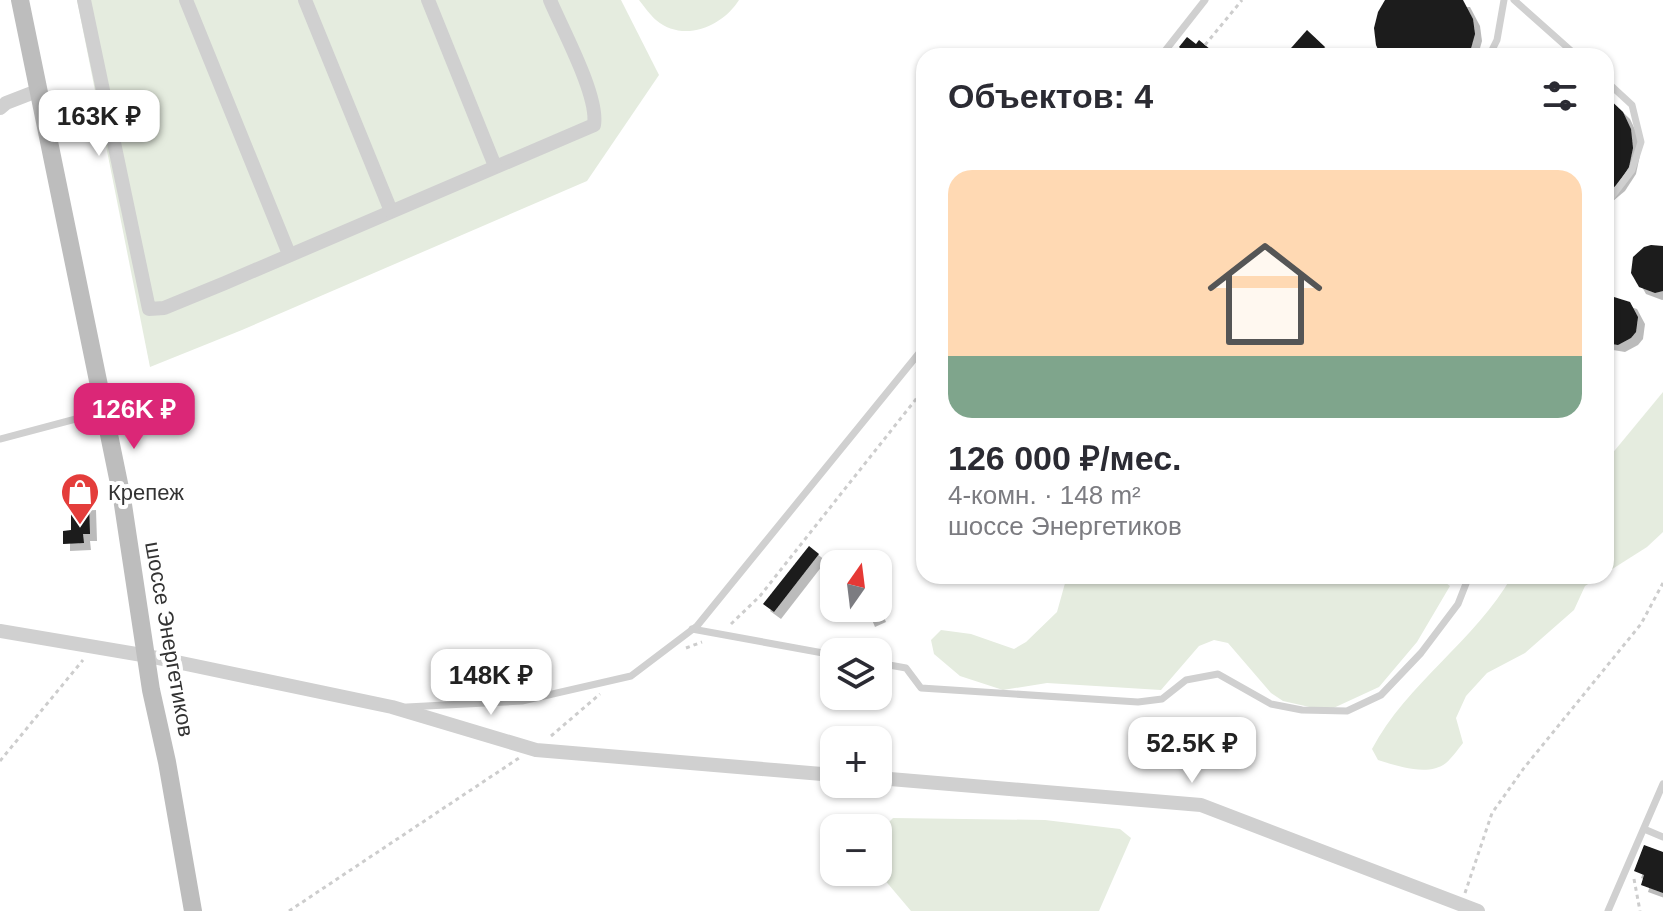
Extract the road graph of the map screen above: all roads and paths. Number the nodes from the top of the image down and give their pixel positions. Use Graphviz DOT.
graph roads {
  1 [pos="20,0"];
  2 [pos="84,0"];
  3 [pos="186,0"];
  4 [pos="305,0"];
  5 [pos="428,0"];
  6 [pos="550,0"];
  7 [pos="1205,0"];
  8 [pos="1242,0"];
  9 [pos="1504,0"];
  10 [pos="1514,0"];
  11 [pos="1205,45"];
  12 [pos="1167,48"];
  13 [pos="1493,48"];
  14 [pos="1568,48"];
  15 [pos="1614,88"];
  16 [pos="37,91"];
  17 [pos="0,108"];
  18 [pos="495,166"];
  19 [pos="1614,194"];
  20 [pos="391,211"];
  21 [pos="289,254"];
  22 [pos="916,357"];
  23 [pos="916,399"];
  24 [pos="104,412"];
  25 [pos="0,439"];
  26 [pos="1663,583"];
  27 [pos="1466,584"];
  28 [pos="692,629"];
  29 [pos="0,631"];
  30 [pos="721,635"];
  31 [pos="93,648"];
  32 [pos="680,650"];
  33 [pos="820,653"];
  34 [pos="148,656"];
  35 [pos="892,666"];
  36 [pos="616,680"];
  37 [pos="392,707"];
  38 [pos="536,750"];
  39 [pos="0,761"];
  40 [pos="820,774"];
  41 [pos="892,779"];
  42 [pos="1663,784"];
  43 [pos="1644,829"];
  44 [pos="1663,837"];
  45 [pos="1633,873"];
  46 [pos="1461,905"];
  47 [pos="193,911"];
  48 [pos="289,911"];
  49 [pos="1478,911"];
  50 [pos="1608,911"];
  51 [pos="1640,911"];
  1 -- 16 [label="main road, шоссе Энергетиков"];
  2 -- 21 [label="street"];
  3 -- 21 [label="street"];
  4 -- 20 [label="street"];
  5 -- 18 [label="street"];
  6 -- 18 [label="street"];
  7 -- 12 [label="lane"];
  8 -- 11 [label="path"];
  9 -- 13 [label="lane"];
  10 -- 14 [label="lane"];
  15 -- 19 [label="lane"];
  16 -- 17 [label="street"];
  16 -- 24 [label="main road, шоссе Энергетиков"];
  18 -- 20 [label="street"];
  20 -- 21 [label="street"];
  22 -- 28 [label="lane"];
  23 -- 30 [label="path"];
  24 -- 25 [label="lane"];
  24 -- 34 [label="main road, шоссе Энергетиков"];
  26 -- 46 [label="path"];
  27 -- 35 [label="lane"];
  28 -- 30 [label="lane"];
  28 -- 36 [label="lane"];
  29 -- 31 [label="street"];
  30 -- 32 [label="path"];
  30 -- 33 [label="lane"];
  31 -- 34 [label="street"];
  31 -- 39 [label="path"];
  34 -- 37 [label="street"];
  34 -- 47 [label="main road, шоссе Энергетиков"];
  36 -- 37 [label="lane"];
  36 -- 38 [label="path"];
  37 -- 38 [label="street"];
  38 -- 40 [label="street"];
  38 -- 48 [label="path"];
  41 -- 46 [label="street"];
  42 -- 43 [label="lane"];
  43 -- 44 [label="lane"];
  43 -- 50 [label="lane"];
  45 -- 51 [label="path"];
  46 -- 49 [label="street"];
}
